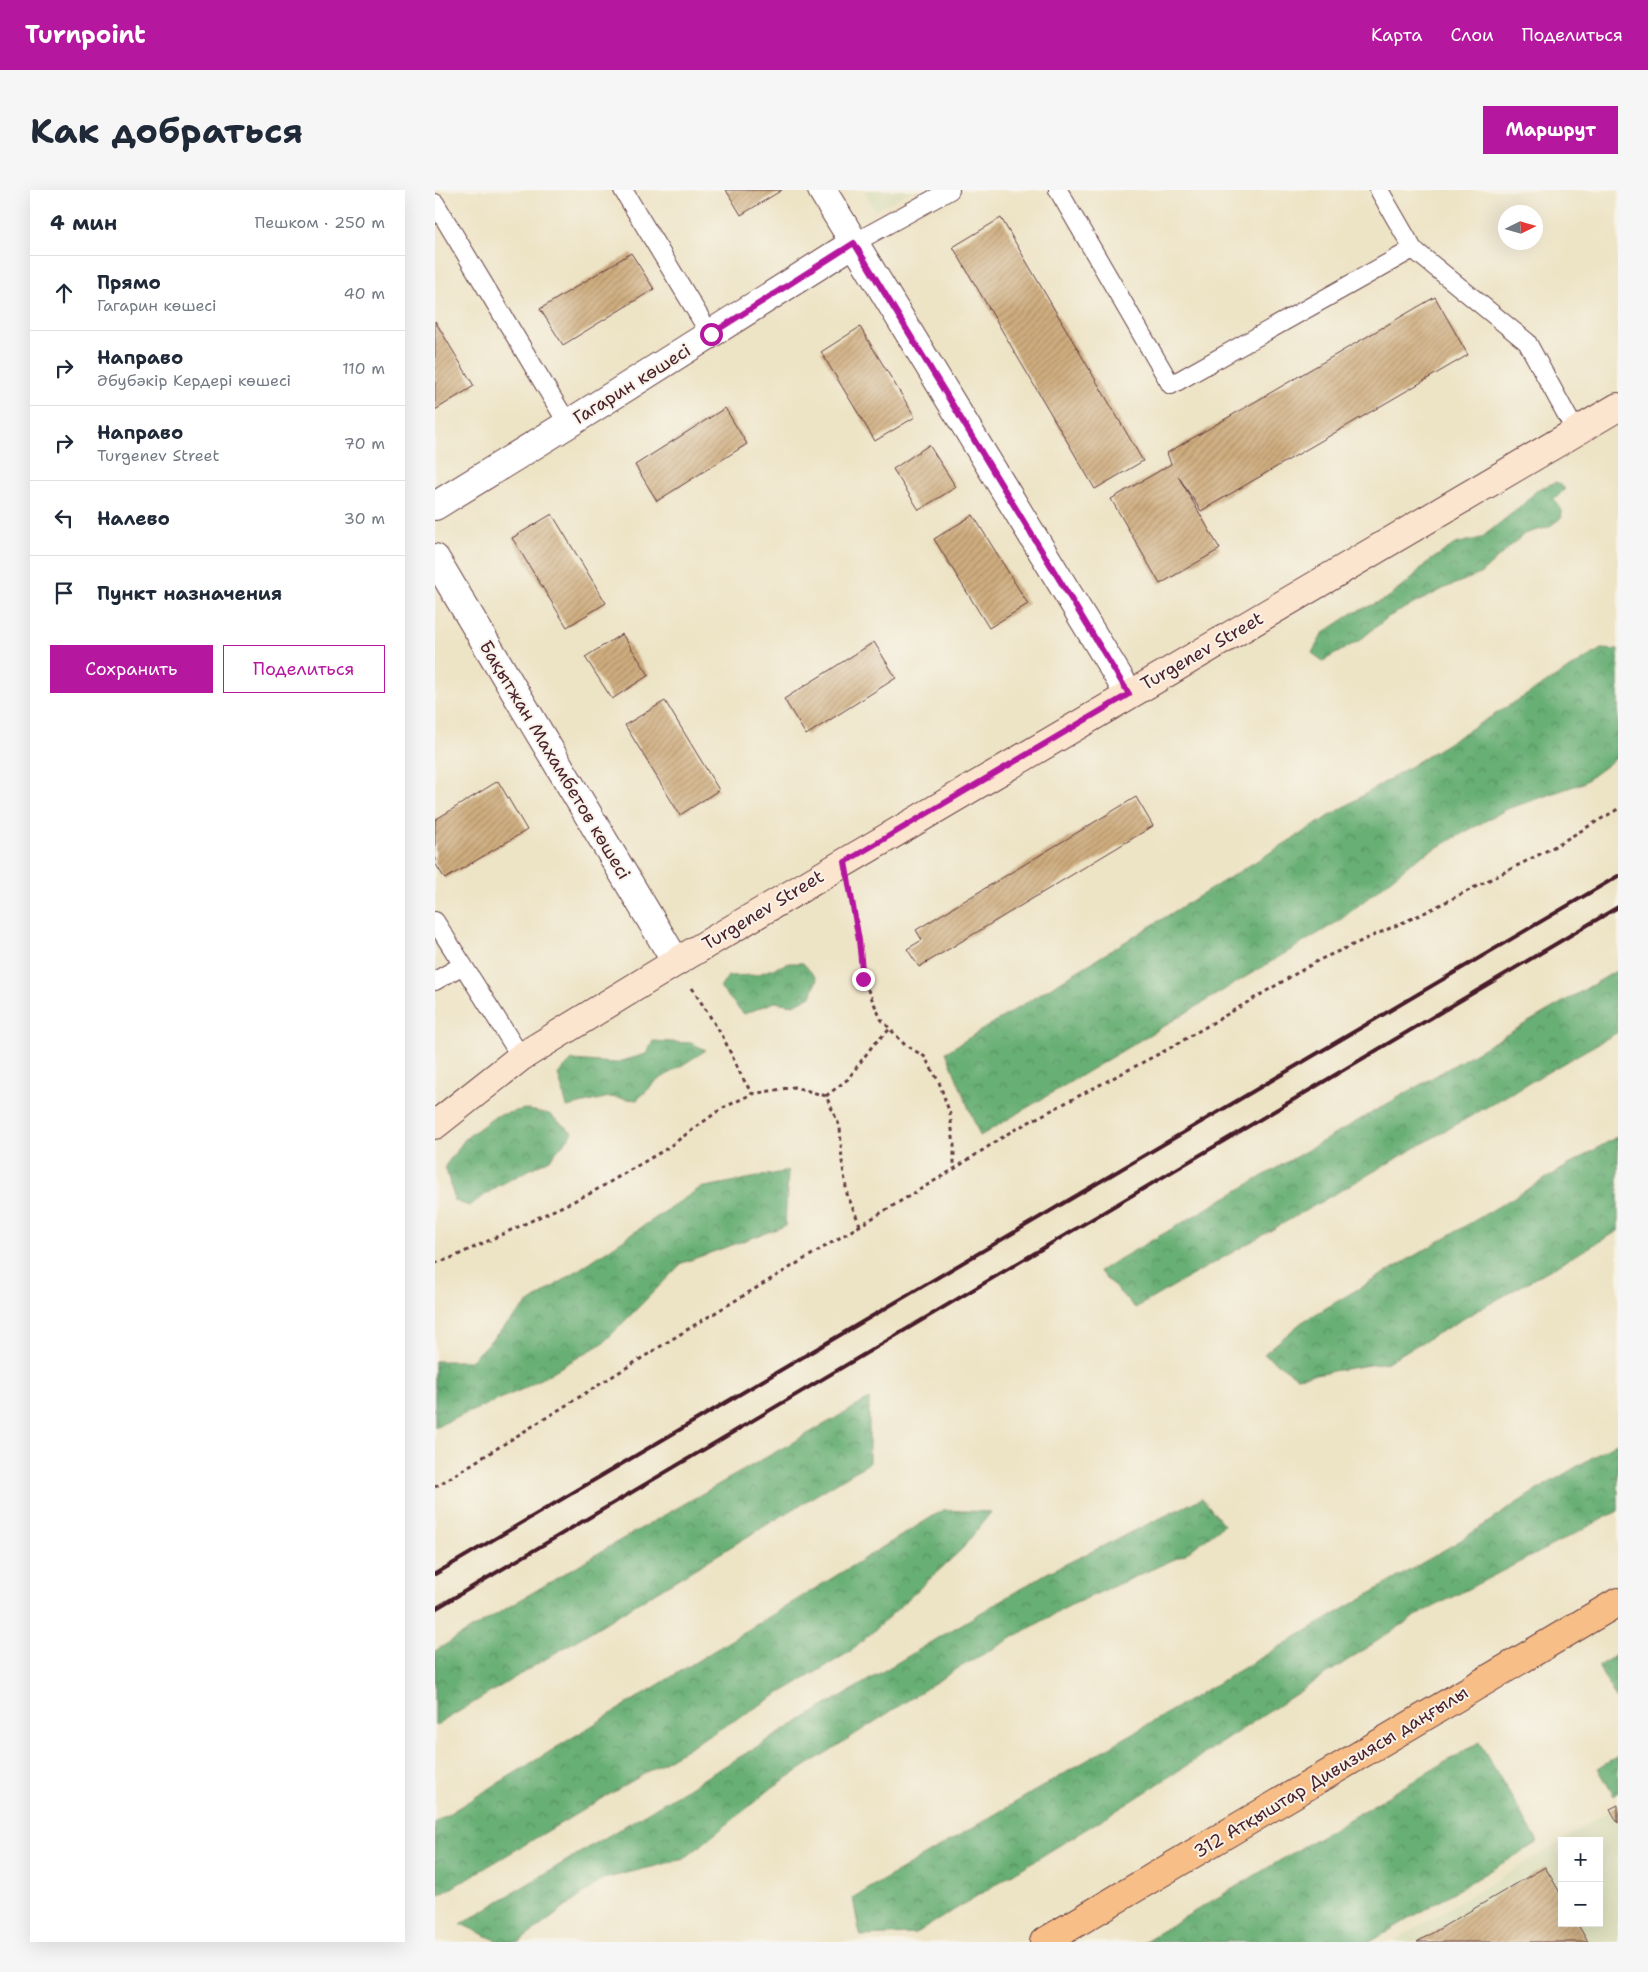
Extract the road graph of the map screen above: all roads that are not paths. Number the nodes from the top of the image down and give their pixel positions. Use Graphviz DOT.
graph roads {
  1 [pos="623,190"];
  2 [pos="822,190"];
  3 [pos="950,190"];
  4 [pos="1058,190"];
  5 [pos="1379,190"];
  6 [pos="435,203"];
  7 [pos="854,243"];
  8 [pos="1413,249"];
  9 [pos="711,334"];
  10 [pos="1618,407"];
  11 [pos="568,424"];
  12 [pos="1576,432"];
  13 [pos="435,506"];
  14 [pos="435,558"];
  15 [pos="1129,694"];
  16 [pos="435,921"];
  17 [pos="676,962"];
  18 [pos="463,965"];
  19 [pos="435,981"];
  20 [pos="521,1057"];
  21 [pos="435,1125"];
  22 [pos="1618,1602"];
  23 [pos="1044,1942"];
  1 -- 9 [label="lane"];
  2 -- 7 [label="street"];
  3 -- 7 [label="lane"];
  4 -- 8 [label="lane"];
  5 -- 8 [label="lane"];
  6 -- 11 [label="lane"];
  7 -- 9 [label="street, Гагарин көшесі"];
  7 -- 15 [label="street"];
  8 -- 12 [label="lane"];
  9 -- 11 [label="street, Гагарин көшесі"];
  10 -- 12 [label="main road, Turgenev Street"];
  11 -- 13 [label="street, Гагарин көшесі"];
  12 -- 15 [label="main road, Turgenev Street"];
  14 -- 17 [label="street, Бақытжан Махамбетов көшесі"];
  15 -- 17 [label="main road, Turgenev Street"];
  16 -- 18 [label="lane"];
  17 -- 20 [label="main road, Turgenev Street"];
  18 -- 19 [label="lane"];
  18 -- 20 [label="lane"];
  20 -- 21 [label="main road, Turgenev Street"];
  22 -- 23 [label="highway, 312 Атқыштар Дивизиясы даңғылы"];
}
